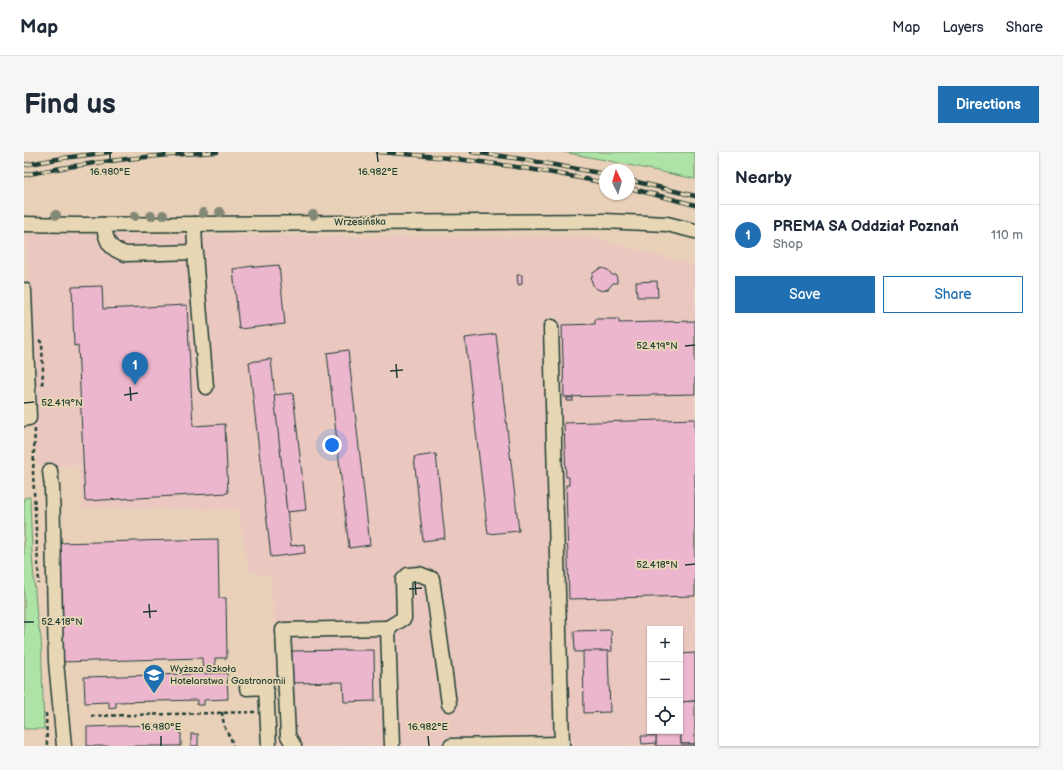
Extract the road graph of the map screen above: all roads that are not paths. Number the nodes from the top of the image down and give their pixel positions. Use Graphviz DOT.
graph roads {
  1 [pos="24,224"];
  2 [pos="194,224"];
  3 [pos="103,225"];
  4 [pos="695,231"];
  5 [pos="196,252"];
  6 [pos="24,290"];
  7 [pos="551,327"];
  8 [pos="206,386"];
  9 [pos="26,392"];
  10 [pos="27,419"];
  11 [pos="50,470"];
  12 [pos="388,628"];
  13 [pos="247,688"];
  14 [pos="450,704"];
  15 [pos="562,745"];
  16 [pos="64,746"];
  17 [pos="269,746"];
  18 [pos="294,746"];
  19 [pos="392,746"];
  20 [pos="451,746"];
  1 -- 3 [label="street, Wrzesińska"];
  2 -- 3 [label="street, Wrzesińska"];
  2 -- 4 [label="street, Wrzesińska"];
  2 -- 5 [label="street"];
  3 -- 5 [label="street"];
  5 -- 8 [label="street"];
  6 -- 9 [label="street"];
  7 -- 15 [label="street"];
  9 -- 10 [label="street"];
  11 -- 16 [label="street"];
  12 -- 14 [label="street"];
  12 -- 18 [label="street"];
  12 -- 19 [label="street"];
  13 -- 17 [label="street"];
  15 -- 20 [label="street"];
}
